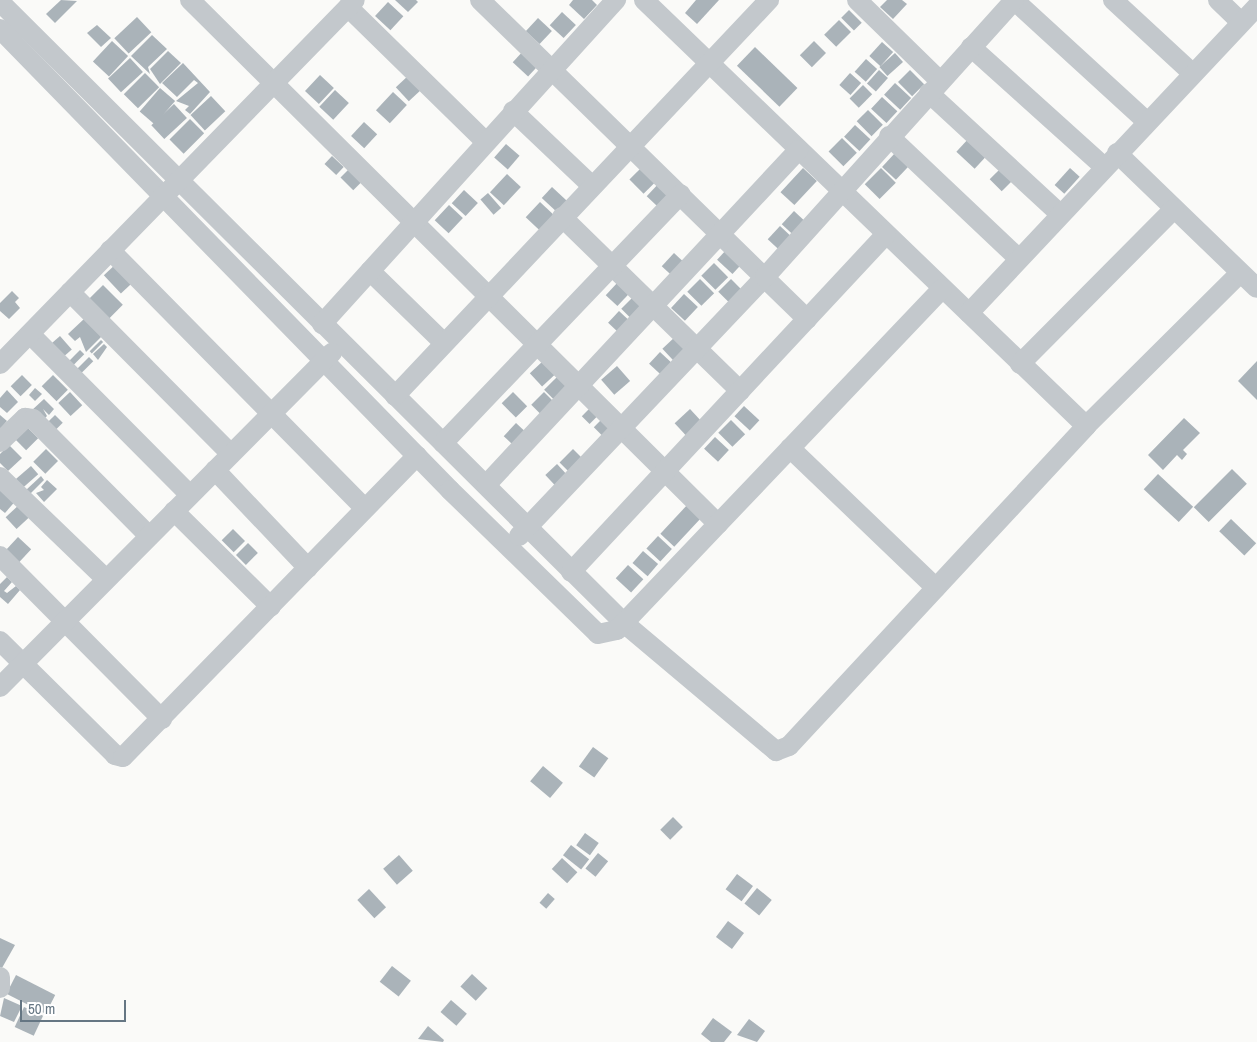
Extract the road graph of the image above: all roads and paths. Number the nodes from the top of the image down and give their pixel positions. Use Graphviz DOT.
graph roads {
  1 [pos="190,0"];
  2 [pos="480,0"];
  3 [pos="616,0"];
  4 [pos="769,0"];
  5 [pos="857,0"];
  6 [pos="1014,0"];
  7 [pos="1113,0"];
  8 [pos="1218,0"];
  9 [pos="0,2"];
  10 [pos="352,4"];
  11 [pos="658,4"];
  12 [pos="1257,6"];
  13 [pos="1241,22"];
  14 [pos="0,29"];
  15 [pos="971,47"];
  16 [pos="708,62"];
  17 [pos="551,69"];
  18 [pos="1192,73"];
  19 [pos="276,81"];
  20 [pos="934,86"];
  21 [pos="513,111"];
  22 [pos="1146,121"];
  23 [pos="889,136"];
  24 [pos="485,141"];
  25 [pos="632,144"];
  26 [pos="798,150"];
  27 [pos="1110,160"];
  28 [pos="592,186"];
  29 [pos="171,187"];
  30 [pos="840,191"];
  31 [pos="681,194"];
  32 [pos="1174,209"];
  33 [pos="1059,213"];
  34 [pos="562,218"];
  35 [pos="414,220"];
  36 [pos="722,234"];
  37 [pos="885,236"];
  38 [pos="110,250"];
  39 [pos="1018,258"];
  40 [pos="612,266"];
  41 [pos="370,271"];
  42 [pos="1240,273"];
  43 [pos="765,277"];
  44 [pos="1257,288"];
  45 [pos="942,289"];
  46 [pos="70,292"];
  47 [pos="489,296"];
  48 [pos="653,307"];
  49 [pos="969,313"];
  50 [pos="806,319"];
  51 [pos="322,324"];
  52 [pos="30,334"];
  53 [pos="342,343"];
  54 [pos="444,344"];
  55 [pos="538,344"];
  56 [pos="697,350"];
  57 [pos="323,361"];
  58 [pos="0,364"];
  59 [pos="1020,364"];
  60 [pos="580,384"];
  61 [pos="740,391"];
  62 [pos="395,396"];
  63 [pos="271,412"];
  64 [pos="1086,426"];
  65 [pos="625,427"];
  66 [pos="0,442"];
  67 [pos="443,443"];
  68 [pos="790,448"];
  69 [pos="231,454"];
  70 [pos="417,456"];
  71 [pos="215,470"];
  72 [pos="666,470"];
  73 [pos="0,477"];
  74 [pos="486,485"];
  75 [pos="190,495"];
  76 [pos="365,509"];
  77 [pos="174,511"];
  78 [pos="718,524"];
  79 [pos="528,527"];
  80 [pos="149,536"];
  81 [pos="507,548"];
  82 [pos="0,556"];
  83 [pos="308,568"];
  84 [pos="571,572"];
  85 [pos="106,578"];
  86 [pos="936,588"];
  87 [pos="271,607"];
  88 [pos="65,620"];
  89 [pos="624,623"];
  90 [pos="0,640"];
  91 [pos="23,663"];
  92 [pos="0,687"];
  93 [pos="162,719"];
  94 [pos="0,978"];
  95 [pos="0,988"];
  1 -- 19 [label="street"];
  2 -- 17 [label="street"];
  3 -- 17 [label="street"];
  4 -- 16 [label="street"];
  5 -- 20 [label="street"];
  6 -- 15 [label="street"];
  6 -- 22 [label="street"];
  7 -- 18 [label="street"];
  8 -- 13 [label="street"];
  9 -- 29 [label="street"];
  10 -- 19 [label="street"];
  10 -- 24 [label="street"];
  11 -- 16 [label="street"];
  12 -- 13 [label="street"];
  13 -- 18 [label="street"];
  14 -- 29 [label="street"];
  15 -- 20 [label="street"];
  15 -- 27 [label="street"];
  16 -- 25 [label="street"];
  16 -- 26 [label="street"];
  17 -- 21 [label="street"];
  17 -- 25 [label="street"];
  18 -- 22 [label="street"];
  19 -- 29 [label="street"];
  19 -- 35 [label="street"];
  20 -- 23 [label="street"];
  20 -- 33 [label="street"];
  21 -- 24 [label="street"];
  21 -- 28 [label="street"];
  22 -- 27 [label="street"];
  23 -- 30 [label="street"];
  23 -- 39 [label="street"];
  24 -- 35 [label="street"];
  25 -- 28 [label="street"];
  25 -- 31 [label="street"];
  26 -- 30 [label="street"];
  26 -- 36 [label="street"];
  27 -- 32 [label="street"];
  27 -- 33 [label="street"];
  28 -- 34 [label="street"];
  29 -- 38 [label="street"];
  29 -- 51 [label="street"];
  29 -- 57 [label="street"];
  30 -- 37 [label="street"];
  30 -- 43 [label="street"];
  31 -- 36 [label="street"];
  31 -- 40 [label="street"];
  32 -- 42 [label="street"];
  32 -- 59 [label="street"];
  33 -- 39 [label="street"];
  34 -- 40 [label="street"];
  34 -- 47 [label="street"];
  35 -- 41 [label="street"];
  35 -- 47 [label="street"];
  36 -- 43 [label="street"];
  36 -- 48 [label="street"];
  37 -- 45 [label="street"];
  37 -- 50 [label="street"];
  38 -- 46 [label="street"];
  38 -- 63 [label="street"];
  39 -- 49 [label="street"];
  40 -- 48 [label="street"];
  40 -- 55 [label="street"];
  41 -- 51 [label="street"];
  41 -- 54 [label="street"];
  42 -- 44 [label="street"];
  42 -- 64 [label="street"];
  43 -- 50 [label="street"];
  43 -- 56 [label="street"];
  45 -- 49 [label="street"];
  45 -- 68 [label="street"];
  46 -- 52 [label="street"];
  46 -- 69 [label="street"];
  47 -- 54 [label="street"];
  47 -- 55 [label="street"];
  48 -- 56 [label="street"];
  48 -- 60 [label="street"];
  49 -- 59 [label="street"];
  50 -- 61 [label="street"];
  51 -- 53 [label="street"];
  52 -- 58 [label="street"];
  52 -- 75 [label="street"];
  53 -- 57 [label="street"];
  53 -- 62 [label="street"];
  54 -- 62 [label="street"];
  55 -- 60 [label="street"];
  55 -- 67 [label="street"];
  56 -- 61 [label="street"];
  56 -- 65 [label="street"];
  57 -- 63 [label="street"];
  57 -- 70 [label="street"];
  59 -- 64 [label="street"];
  60 -- 65 [label="street"];
  60 -- 74 [label="street"];
  61 -- 72 [label="street"];
  62 -- 67 [label="street"];
  63 -- 69 [label="street"];
  63 -- 76 [label="street"];
  64 -- 86 [label="street"];
  65 -- 72 [label="street"];
  65 -- 79 [label="street"];
  66 -- 80 [label="street"];
  67 -- 74 [label="street"];
  68 -- 78 [label="street"];
  68 -- 86 [label="street"];
  69 -- 71 [label="street"];
  70 -- 76 [label="street"];
  70 -- 81 [label="street"];
  71 -- 75 [label="street"];
  71 -- 83 [label="street"];
  72 -- 78 [label="street"];
  72 -- 84 [label="street"];
  73 -- 85 [label="street"];
  74 -- 79 [label="street"];
  75 -- 77 [label="street"];
  76 -- 83 [label="street"];
  77 -- 80 [label="street"];
  77 -- 87 [label="street"];
  78 -- 89 [label="street"];
  79 -- 81 [label="street"];
  79 -- 84 [label="street"];
  80 -- 85 [label="street"];
  81 -- 89 [label="street"];
  82 -- 88 [label="street"];
  83 -- 87 [label="street"];
  84 -- 89 [label="street"];
  85 -- 88 [label="street"];
  86 -- 89 [label="street"];
  87 -- 93 [label="street"];
  88 -- 91 [label="street"];
  88 -- 93 [label="street"];
  90 -- 91 [label="street"];
  91 -- 92 [label="street"];
  91 -- 93 [label="street"];
  94 -- 95 [label="street"];
}
